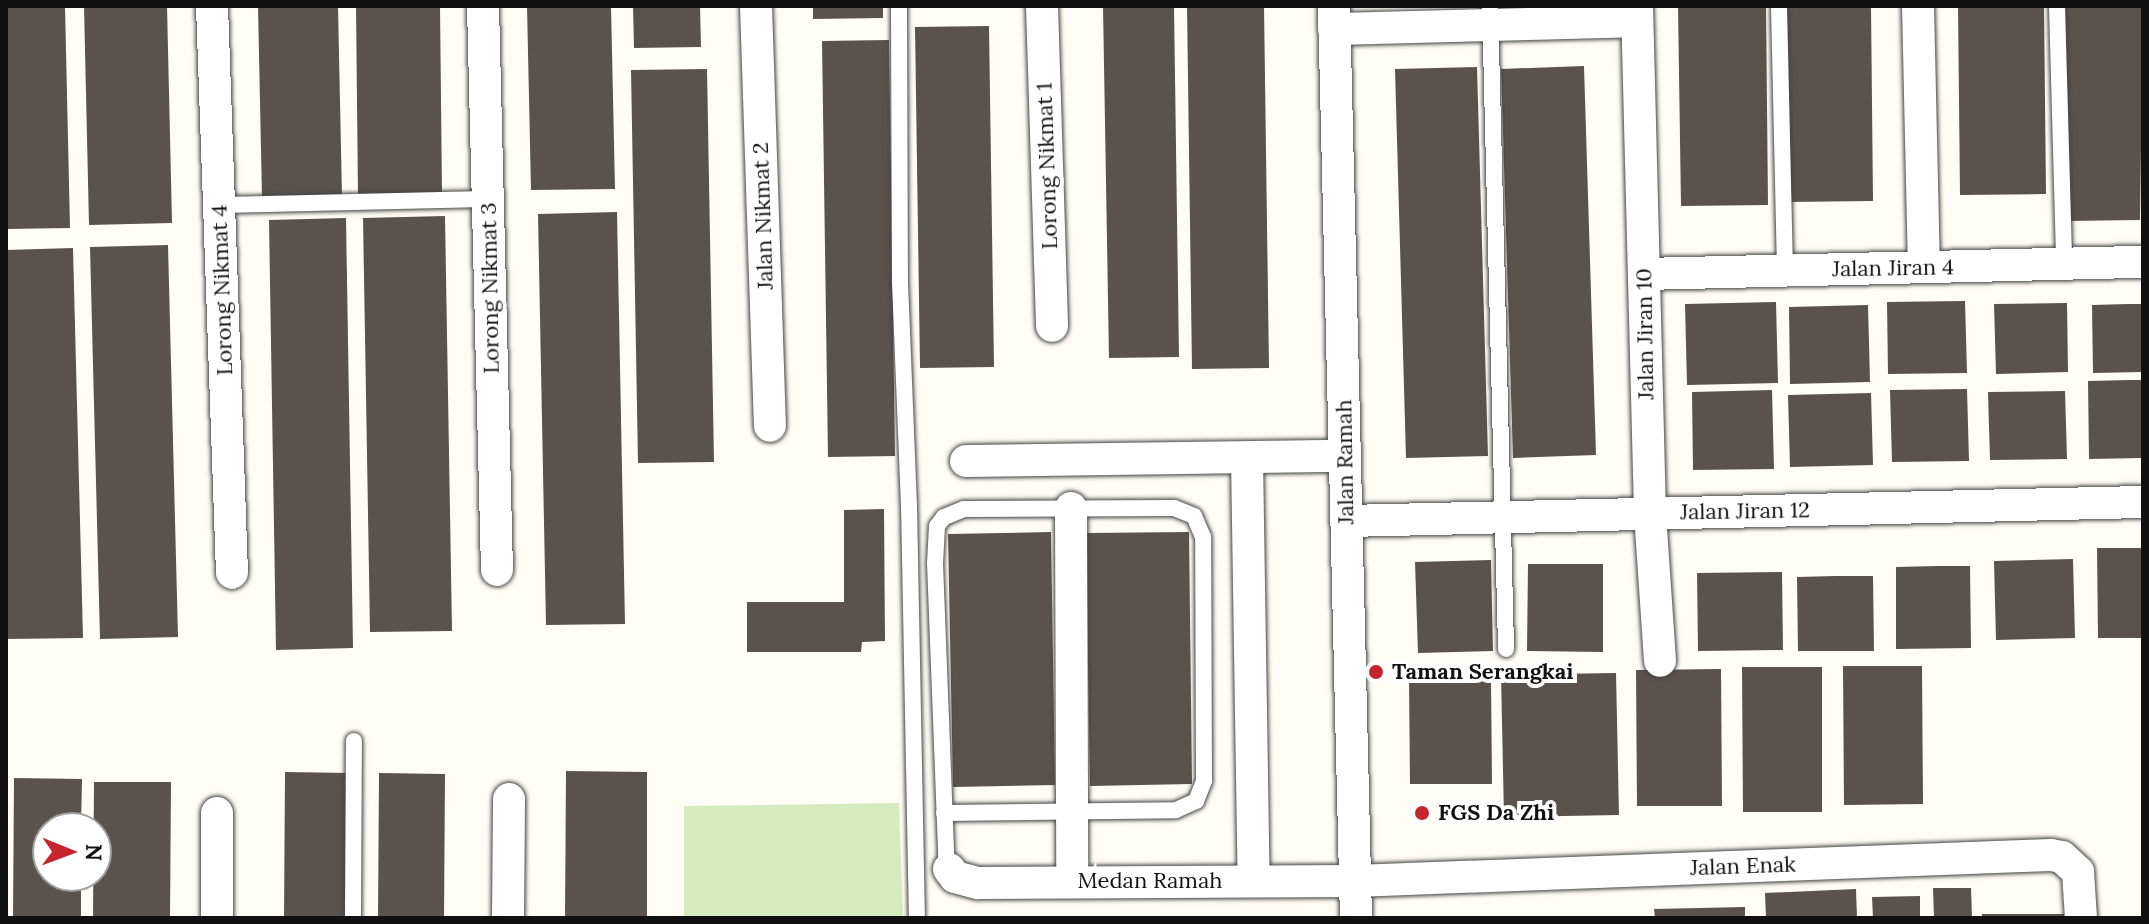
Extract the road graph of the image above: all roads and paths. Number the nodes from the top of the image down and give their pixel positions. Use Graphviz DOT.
graph roads {
  1 [pos="212,6"];
  2 [pos="483,6"];
  3 [pos="756,6"];
  4 [pos="899,6"];
  5 [pos="1042,6"];
  6 [pos="1779,6"];
  7 [pos="1918,6"];
  8 [pos="2057,6"];
  9 [pos="1637,14"];
  10 [pos="1490,15"];
  11 [pos="1334,17"];
  12 [pos="488,199"];
  13 [pos="219,205"];
  14 [pos="2143,262"];
  15 [pos="2064,264"];
  16 [pos="1924,267"];
  17 [pos="1785,270"];
  18 [pos="1644,274"];
  19 [pos="1052,326"];
  20 [pos="770,426"];
  21 [pos="1345,456"];
  22 [pos="1247,458"];
  23 [pos="966,461"];
  24 [pos="2143,502"];
  25 [pos="1071,508"];
  26 [pos="1650,514"];
  27 [pos="1502,518"];
  28 [pos="1347,521"];
  29 [pos="497,570"];
  30 [pos="232,573"];
  31 [pos="1506,649"];
  32 [pos="1660,661"];
  33 [pos="354,741"];
  34 [pos="509,799"];
  35 [pos="1072,811"];
  36 [pos="217,813"];
  37 [pos="944,813"];
  38 [pos="949,869"];
  39 [pos="1072,881"];
  40 [pos="1254,881"];
  41 [pos="1355,881"];
  42 [pos="217,918"];
  43 [pos="353,918"];
  44 [pos="508,918"];
  45 [pos="917,918"];
  46 [pos="1356,918"];
  47 [pos="2081,918"];
  1 -- 13 [label="street, Lorong Nikmat 4"];
  2 -- 12 [label="street, Lorong Nikmat 3"];
  3 -- 20 [label="street, Jalan Nikmat 2"];
  4 -- 45 [label="lane"];
  5 -- 19 [label="street, Lorong Nikmat 1"];
  6 -- 17 [label="lane"];
  7 -- 16 [label="street"];
  8 -- 15 [label="lane"];
  9 -- 10 [label="street"];
  9 -- 18 [label="street, Jalan Jiran 10"];
  10 -- 11 [label="street"];
  10 -- 27 [label="lane"];
  11 -- 21 [label="street, Jalan Ramah"];
  12 -- 13 [label="lane"];
  12 -- 29 [label="street, Lorong Nikmat 3"];
  13 -- 30 [label="street, Lorong Nikmat 4"];
  14 -- 15 [label="street, Jalan Jiran 4"];
  15 -- 16 [label="street, Jalan Jiran 4"];
  16 -- 17 [label="street, Jalan Jiran 4"];
  17 -- 18 [label="street, Jalan Jiran 4"];
  18 -- 26 [label="street, Jalan Jiran 10"];
  21 -- 22 [label="street"];
  21 -- 28 [label="street, Jalan Ramah"];
  22 -- 23 [label="street"];
  22 -- 40 [label="street"];
  24 -- 26 [label="street, Jalan Jiran 12"];
  25 -- 35 [label="street"];
  25 -- 35 [label="lane"];
  25 -- 37 [label="lane"];
  26 -- 27 [label="street, Jalan Jiran 12"];
  26 -- 32 [label="street, Jalan Jiran 10"];
  27 -- 28 [label="street, Jalan Jiran 12"];
  27 -- 31 [label="lane"];
  28 -- 41 [label="street, Jalan Ramah"];
  33 -- 43 [label="lane"];
  34 -- 44 [label="street"];
  35 -- 37 [label="lane"];
  35 -- 39 [label="street"];
  36 -- 42 [label="street"];
  37 -- 38 [label="lane"];
  38 -- 39 [label="street, Medan Ramah"];
  39 -- 40 [label="street, Medan Ramah"];
  40 -- 41 [label="street, Medan Ramah"];
  41 -- 46 [label="street, Jalan Ramah"];
  41 -- 47 [label="street, Jalan Enak"];
}
